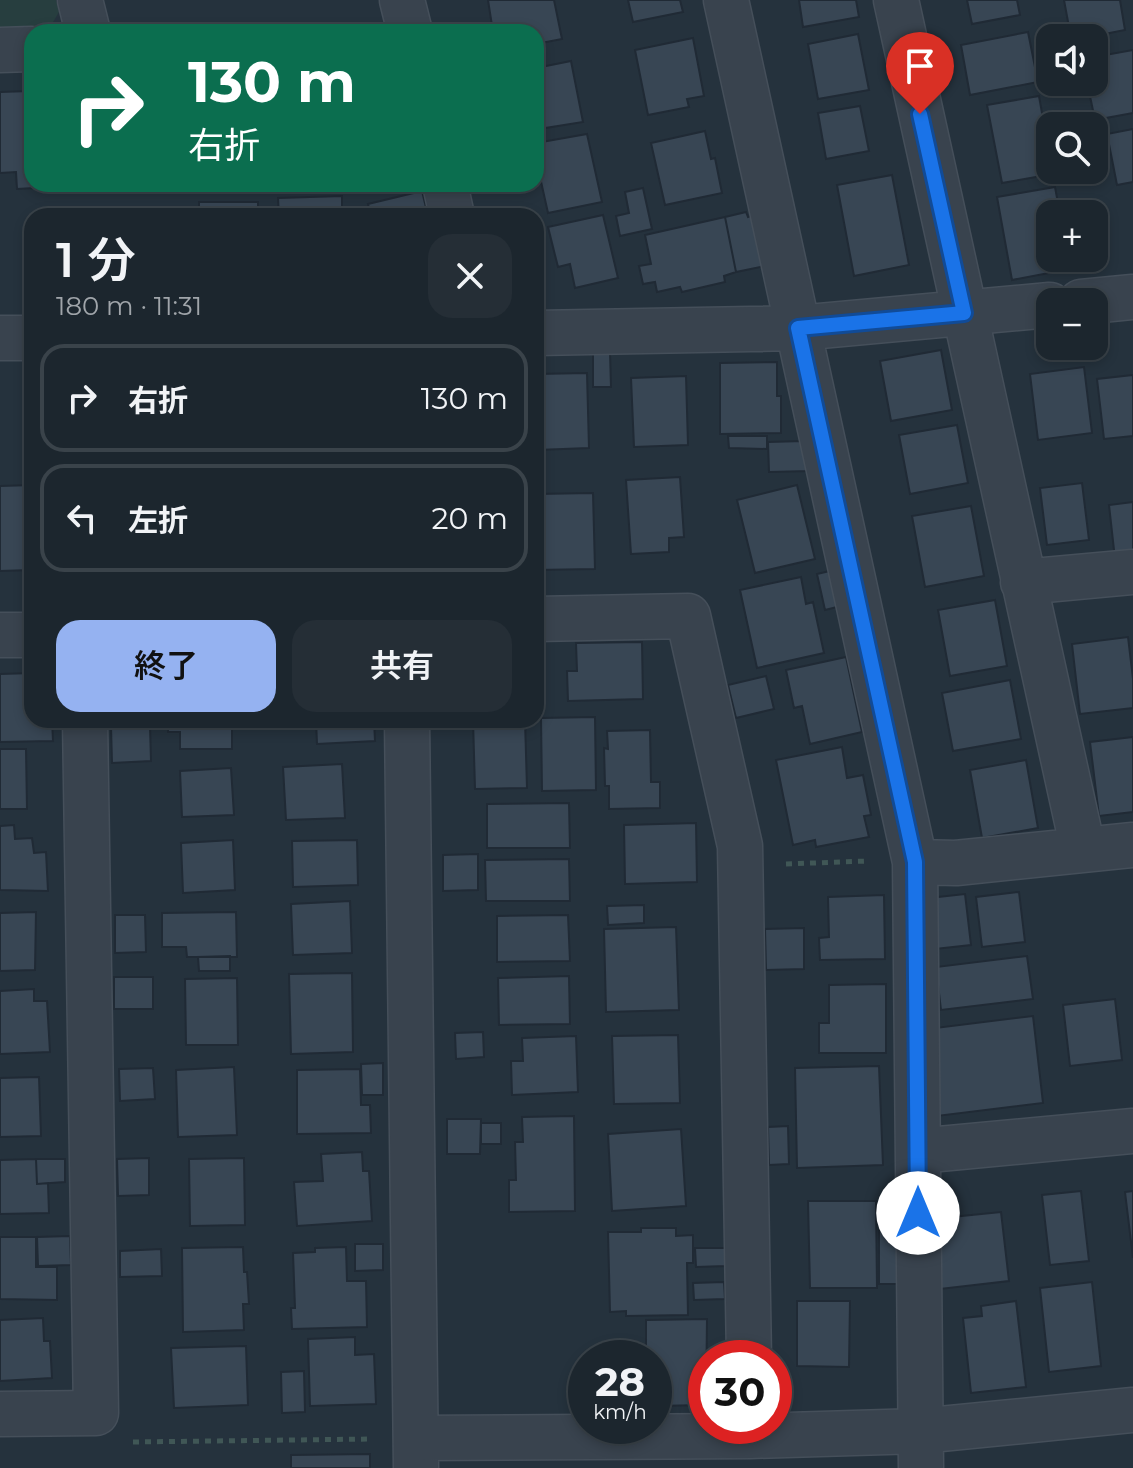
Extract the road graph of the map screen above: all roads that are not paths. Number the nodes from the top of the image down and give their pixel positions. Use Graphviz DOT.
graph roads {
  1 [pos="80,0"];
  2 [pos="402,0"];
  3 [pos="726,0"];
  4 [pos="896,0"];
  5 [pos="86,24"];
  6 [pos="408,24"];
  7 [pos="24,49"];
  8 [pos="0,50"];
  9 [pos="1133,297"];
  10 [pos="1108,299"];
  11 [pos="1036,306"];
  12 [pos="964,313"];
  13 [pos="798,328"];
  14 [pos="544,333"];
  15 [pos="0,338"];
  16 [pos="24,338"];
  17 [pos="1133,572"];
  18 [pos="1023,582"];
  19 [pos="544,619"];
  20 [pos="0,635"];
  21 [pos="24,635"];
  22 [pos="85,728"];
  23 [pos="407,728"];
  24 [pos="1133,845"];
  25 [pos="1083,849"];
  26 [pos="915,862"];
  27 [pos="1133,1131"];
  28 [pos="918,1151"];
  29 [pos="749,1340"];
  30 [pos="1133,1410"];
  31 [pos="0,1414"];
  32 [pos="717,1444"];
  33 [pos="778,1444"];
  34 [pos="920,1449"];
  35 [pos="416,1453"];
  1 -- 5 [label="street"];
  2 -- 6 [label="street"];
  3 -- 13 [label="street"];
  4 -- 12 [label="street"];
  7 -- 8 [label="street"];
  9 -- 10 [label="street"];
  11 -- 12 [label="street"];
  12 -- 13 [label="street"];
  12 -- 18 [label="street"];
  13 -- 14 [label="street"];
  13 -- 26 [label="street"];
  15 -- 16 [label="street"];
  17 -- 18 [label="street"];
  18 -- 25 [label="street"];
  19 -- 29 [label="street"];
  20 -- 21 [label="street"];
  22 -- 31 [label="street"];
  23 -- 35 [label="street"];
  24 -- 25 [label="street"];
  25 -- 26 [label="street"];
  26 -- 28 [label="street"];
  27 -- 28 [label="street"];
  28 -- 34 [label="street"];
  30 -- 34 [label="street"];
  32 -- 35 [label="street"];
  33 -- 34 [label="street"];
}
